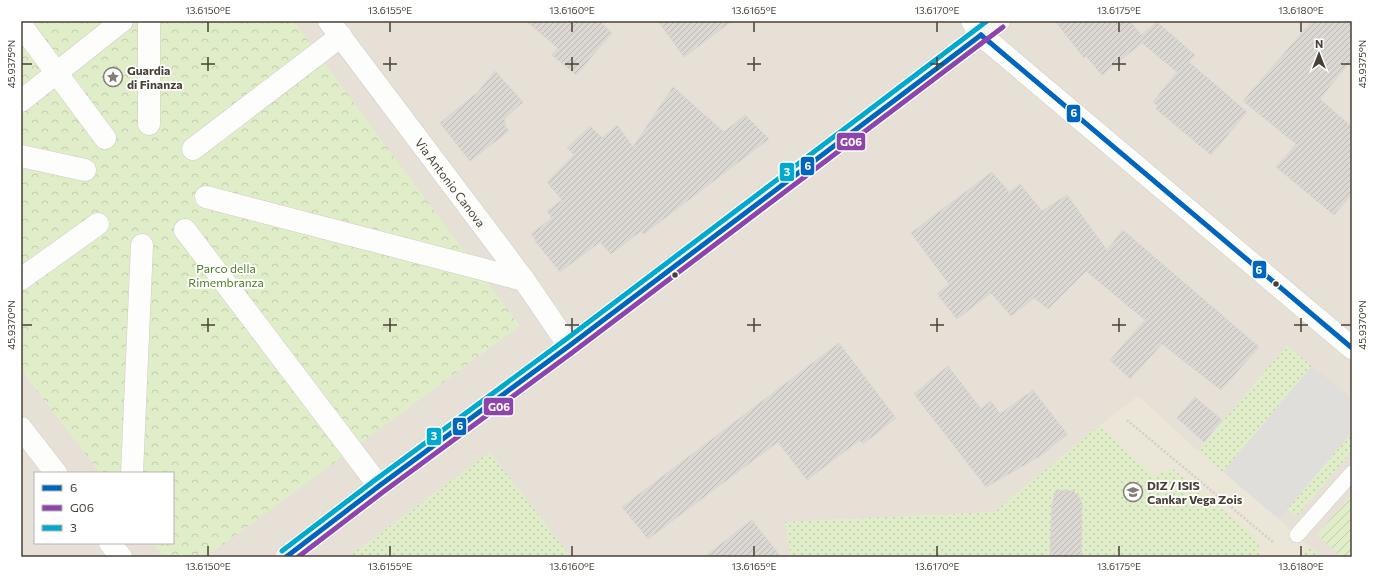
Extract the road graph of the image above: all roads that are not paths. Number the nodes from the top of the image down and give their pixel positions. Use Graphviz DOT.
graph roads {
  1 [pos="122,21"];
  2 [pos="149,21"];
  3 [pos="1000,21"];
  4 [pos="21,25"];
  5 [pos="976,28"];
  6 [pos="335,29"];
  7 [pos="56,72"];
  8 [pos="21,101"];
  9 [pos="149,124"];
  10 [pos="104,138"];
  11 [pos="193,149"];
  12 [pos="21,156"];
  13 [pos="85,170"];
  14 [pos="206,197"];
  15 [pos="98,224"];
  16 [pos="185,230"];
  17 [pos="142,245"];
  18 [pos="21,279"];
  19 [pos="524,280"];
  20 [pos="569,346"];
  21 [pos="1352,348"];
  22 [pos="21,428"];
  23 [pos="55,472"];
  24 [pos="132,472"];
  25 [pos="1352,473"];
  26 [pos="379,486"];
  27 [pos="1297,535"];
  28 [pos="111,544"];
  29 [pos="129,544"];
  30 [pos="121,557"];
  31 [pos="129,557"];
  32 [pos="286,557"];
  1 -- 7 [label="street"];
  2 -- 9 [label="street"];
  3 -- 5 [label="main road"];
  4 -- 7 [label="street"];
  5 -- 20 [label="main road"];
  5 -- 21 [label="street"];
  6 -- 11 [label="street"];
  6 -- 19 [label="street, Via Antonio Canova"];
  7 -- 8 [label="street"];
  7 -- 10 [label="street"];
  12 -- 13 [label="street"];
  14 -- 19 [label="street"];
  15 -- 18 [label="street"];
  16 -- 26 [label="street"];
  17 -- 24 [label="street"];
  19 -- 20 [label="street, Via Antonio Canova"];
  20 -- 26 [label="main road"];
  22 -- 23 [label="street"];
  25 -- 27 [label="lane"];
  26 -- 32 [label="main road"];
  28 -- 30 [label="street"];
  29 -- 31 [label="street"];
}
